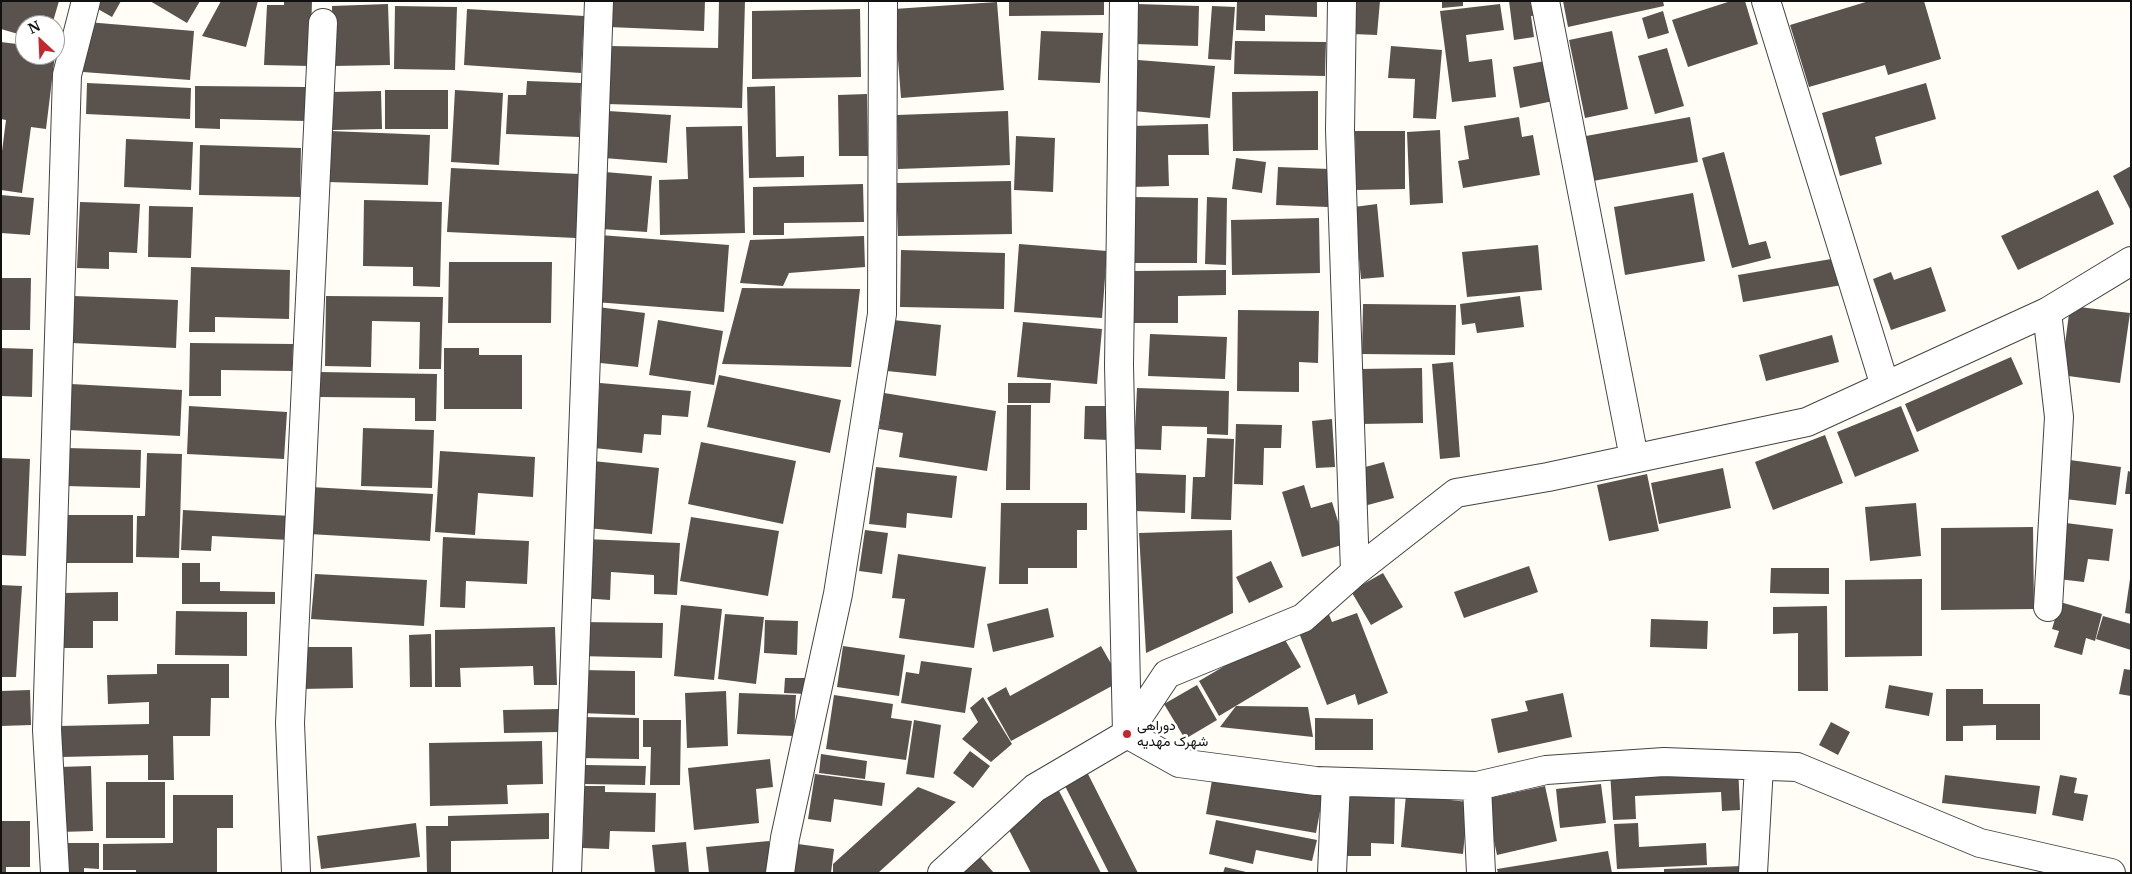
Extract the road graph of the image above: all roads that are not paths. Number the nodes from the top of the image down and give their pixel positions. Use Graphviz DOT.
graph roads {
  1 [pos="86,1"];
  2 [pos="599,1"];
  3 [pos="883,1"];
  4 [pos="1124,1"];
  5 [pos="1342,1"];
  6 [pos="1545,1"];
  7 [pos="1766,1"];
  8 [pos="323,23"];
  9 [pos="2131,261"];
  10 [pos="2047,312"];
  11 [pos="1885,386"];
  12 [pos="1634,458"];
  13 [pos="1355,572"];
  14 [pos="2048,607"];
  15 [pos="1127,734"];
  16 [pos="1759,766"];
  17 [pos="1336,782"];
  18 [pos="1476,786"];
  19 [pos="55,873"];
  20 [pos="296,873"];
  21 [pos="567,873"];
  22 [pos="780,873"];
  23 [pos="942,873"];
  24 [pos="1332,873"];
  25 [pos="1481,873"];
  26 [pos="1754,873"];
  27 [pos="2111,873"];
  1 -- 19 [label="street"];
  2 -- 21 [label="street"];
  3 -- 22 [label="street"];
  4 -- 15 [label="street"];
  5 -- 13 [label="street"];
  6 -- 12 [label="street"];
  7 -- 11 [label="street"];
  8 -- 20 [label="street"];
  9 -- 10 [label="street"];
  10 -- 11 [label="street"];
  10 -- 14 [label="street"];
  11 -- 12 [label="street"];
  12 -- 13 [label="street"];
  13 -- 15 [label="street"];
  15 -- 17 [label="street"];
  15 -- 23 [label="street"];
  16 -- 18 [label="street"];
  16 -- 26 [label="street"];
  16 -- 27 [label="street"];
  17 -- 18 [label="street"];
  17 -- 24 [label="street"];
  18 -- 25 [label="street"];
}
